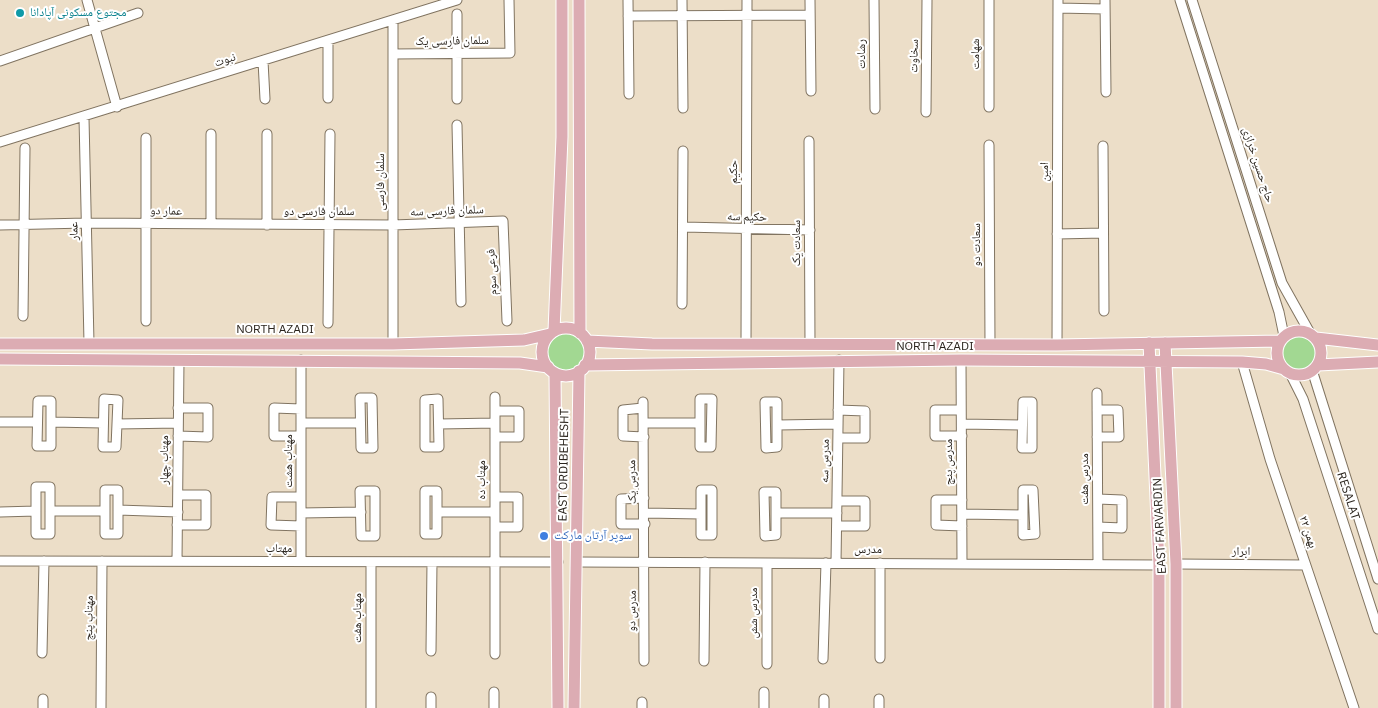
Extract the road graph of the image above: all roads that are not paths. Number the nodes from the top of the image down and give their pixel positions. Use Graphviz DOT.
graph roads {
  1 [pos="87,0"];
  2 [pos="456,0"];
  3 [pos="508,0"];
  4 [pos="562,0"];
  5 [pos="579,0"];
  6 [pos="628,0"];
  7 [pos="682,0"];
  8 [pos="747,0"];
  9 [pos="810,0"];
  10 [pos="874,0"];
  11 [pos="927,0"];
  12 [pos="989,0"];
  13 [pos="1180,0"];
  14 [pos="1192,0"];
  15 [pos="1058,4"];
  16 [pos="1105,5"];
  17 [pos="138,13"];
  18 [pos="458,14"];
  19 [pos="682,15"];
  20 [pos="747,15"];
  21 [pos="810,15"];
  22 [pos="628,16"];
  23 [pos="393,20"];
  24 [pos="562,27"];
  25 [pos="579,27"];
  26 [pos="95,28"];
  27 [pos="328,41"];
  28 [pos="456,53"];
  29 [pos="393,54"];
  30 [pos="0,61"];
  31 [pos="263,61"];
  32 [pos="811,91"];
  33 [pos="1106,92"];
  34 [pos="629,94"];
  35 [pos="328,98"];
  36 [pos="265,99"];
  37 [pos="456,99"];
  38 [pos="117,107"];
  39 [pos="988,107"];
  40 [pos="683,108"];
  41 [pos="875,109"];
  42 [pos="926,112"];
  43 [pos="84,118"];
  44 [pos="457,125"];
  45 [pos="212,134"];
  46 [pos="268,134"];
  47 [pos="330,134"];
  48 [pos="146,138"];
  49 [pos="809,141"];
  50 [pos="0,142"];
  51 [pos="989,145"];
  52 [pos="1103,146"];
  53 [pos="25,148"];
  54 [pos="683,151"];
  55 [pos="503,221"];
  56 [pos="86,223"];
  57 [pos="145,223"];
  58 [pos="458,223"];
  59 [pos="212,224"];
  60 [pos="25,225"];
  61 [pos="245,225"];
  62 [pos="267,225"];
  63 [pos="329,225"];
  64 [pos="393,225"];
  65 [pos="0,226"];
  66 [pos="684,227"];
  67 [pos="746,230"];
  68 [pos="810,230"];
  69 [pos="1103,233"];
  70 [pos="1057,234"];
  71 [pos="461,302"];
  72 [pos="682,304"];
  73 [pos="1104,310"];
  74 [pos="23,316"];
  75 [pos="146,321"];
  76 [pos="328,322"];
  77 [pos="507,322"];
  78 [pos="552,333"];
  79 [pos="1313,335"];
  80 [pos="583,337"];
  81 [pos="1282,338"];
  82 [pos="89,343"];
  83 [pos="1149,343"];
  84 [pos="1166,343"];
  85 [pos="0,344"];
  86 [pos="230,344"];
  87 [pos="393,344"];
  88 [pos="746,344"];
  89 [pos="810,344"];
  90 [pos="990,345"];
  91 [pos="1057,345"];
  92 [pos="1378,345"];
  93 [pos="0,359"];
  94 [pos="179,360"];
  95 [pos="230,360"];
  96 [pos="301,360"];
  97 [pos="839,360"];
  98 [pos="961,360"];
  99 [pos="1150,362"];
  100 [pos="1165,362"];
  101 [pos="1242,362"];
  102 [pos="1378,362"];
  103 [pos="582,368"];
  104 [pos="1315,368"];
  105 [pos="552,370"];
  106 [pos="1287,371"];
  107 [pos="1097,393"];
  108 [pos="495,397"];
  109 [pos="178,408"];
  110 [pos="301,409"];
  111 [pos="838,410"];
  112 [pos="962,410"];
  113 [pos="1097,410"];
  114 [pos="495,411"];
  115 [pos="0,422"];
  116 [pos="37,422"];
  117 [pos="51,422"];
  118 [pos="103,423"];
  119 [pos="178,423"];
  120 [pos="301,423"];
  121 [pos="360,423"];
  122 [pos="495,423"];
  123 [pos="643,423"];
  124 [pos="117,424"];
  125 [pos="438,424"];
  126 [pos="700,424"];
  127 [pos="838,424"];
  128 [pos="962,424"];
  129 [pos="778,425"];
  130 [pos="1021,425"];
  131 [pos="178,436"];
  132 [pos="301,436"];
  133 [pos="962,436"];
  134 [pos="495,437"];
  135 [pos="644,437"];
  136 [pos="1097,437"];
  137 [pos="838,438"];
  138 [pos="178,495"];
  139 [pos="301,497"];
  140 [pos="495,497"];
  141 [pos="644,498"];
  142 [pos="1098,499"];
  143 [pos="962,500"];
  144 [pos="837,501"];
  145 [pos="118,510"];
  146 [pos="36,511"];
  147 [pos="50,511"];
  148 [pos="105,511"];
  149 [pos="0,512"];
  150 [pos="178,512"];
  151 [pos="361,512"];
  152 [pos="437,512"];
  153 [pos="495,512"];
  154 [pos="301,513"];
  155 [pos="645,513"];
  156 [pos="777,513"];
  157 [pos="837,513"];
  158 [pos="700,514"];
  159 [pos="962,514"];
  160 [pos="1023,515"];
  161 [pos="645,524"];
  162 [pos="177,525"];
  163 [pos="301,526"];
  164 [pos="837,526"];
  165 [pos="962,526"];
  166 [pos="495,527"];
  167 [pos="1098,527"];
  168 [pos="0,561"];
  169 [pos="44,561"];
  170 [pos="102,561"];
  171 [pos="177,561"];
  172 [pos="301,561"];
  173 [pos="371,562"];
  174 [pos="432,562"];
  175 [pos="495,562"];
  176 [pos="558,562"];
  177 [pos="577,562"];
  178 [pos="646,562"];
  179 [pos="705,562"];
  180 [pos="767,563"];
  181 [pos="826,563"];
  182 [pos="836,563"];
  183 [pos="880,563"];
  184 [pos="962,563"];
  185 [pos="1098,564"];
  186 [pos="1176,564"];
  187 [pos="1159,565"];
  188 [pos="1305,565"];
  189 [pos="1378,579"];
  190 [pos="1378,629"];
  191 [pos="431,651"];
  192 [pos="42,653"];
  193 [pos="494,654"];
  194 [pos="558,658"];
  195 [pos="880,658"];
  196 [pos="823,659"];
  197 [pos="644,660"];
  198 [pos="704,661"];
  199 [pos="574,662"];
  200 [pos="767,664"];
  201 [pos="494,692"];
  202 [pos="574,692"];
  203 [pos="764,692"];
  204 [pos="558,693"];
  205 [pos="431,697"];
  206 [pos="101,708"];
  207 [pos="371,708"];
  208 [pos="431,708"];
  209 [pos="494,708"];
  210 [pos="558,708"];
  211 [pos="574,708"];
  212 [pos="764,708"];
  213 [pos="1158,708"];
  214 [pos="1176,708"];
  215 [pos="1354,708"];
  1 -- 26 [label="street"];
  2 -- 23 [label="street, نبوت"];
  3 -- 28 [label="street, سلمان فارسی یک"];
  4 -- 24 [label="main road"];
  5 -- 25 [label="main road"];
  6 -- 22 [label="street"];
  7 -- 19 [label="street"];
  8 -- 20 [label="street, حکیم"];
  9 -- 21 [label="street"];
  10 -- 41 [label="street, رشادت"];
  11 -- 42 [label="street, سخاوت"];
  12 -- 39 [label="street, شهامت"];
  13 -- 81 [label="street, حاج حسین خرازی"];
  14 -- 79 [label="street, حاج حسین خرازی"];
  15 -- 16 [label="street"];
  15 -- 70 [label="street, امین"];
  16 -- 33 [label="street"];
  17 -- 26 [label="street"];
  18 -- 28 [label="street"];
  19 -- 20 [label="street"];
  19 -- 22 [label="street"];
  19 -- 40 [label="street"];
  20 -- 21 [label="street"];
  20 -- 67 [label="street, حکیم"];
  21 -- 32 [label="street"];
  22 -- 34 [label="street"];
  23 -- 27 [label="street, نبوت"];
  23 -- 29 [label="street, سلمان فارسی"];
  24 -- 25 [label="main road"];
  24 -- 78 [label="main road"];
  25 -- 80 [label="main road"];
  26 -- 30 [label="street"];
  26 -- 38 [label="street"];
  27 -- 31 [label="street, نبوت"];
  27 -- 35 [label="street"];
  28 -- 29 [label="street, سلمان فارسی یک"];
  28 -- 37 [label="street"];
  29 -- 64 [label="street, سلمان فارسی"];
  31 -- 36 [label="street"];
  31 -- 38 [label="street, نبوت"];
  38 -- 43 [label="street, نبوت"];
  43 -- 50 [label="street, نبوت"];
  43 -- 56 [label="street, عمار"];
  44 -- 58 [label="street"];
  45 -- 59 [label="street"];
  46 -- 62 [label="street"];
  47 -- 63 [label="street"];
  48 -- 57 [label="street"];
  49 -- 68 [label="street, سعادت یک"];
  51 -- 90 [label="street, سعادت دو"];
  52 -- 69 [label="street"];
  53 -- 60 [label="street"];
  54 -- 66 [label="street"];
  55 -- 58 [label="street, سلمان فارسی سه"];
  55 -- 77 [label="street, فرعی سوم"];
  56 -- 57 [label="street, عمار دو"];
  56 -- 60 [label="street, عمار دو"];
  56 -- 82 [label="street, عمار"];
  57 -- 59 [label="street, عمار دو"];
  57 -- 75 [label="street"];
  58 -- 64 [label="street, سلمان فارسی سه"];
  58 -- 71 [label="street"];
  59 -- 61 [label="street, عمار دو"];
  60 -- 65 [label="street, عمار دو"];
  60 -- 74 [label="street"];
  61 -- 62 [label="street, سلمان فارسی دو"];
  62 -- 63 [label="street, سلمان فارسی دو"];
  63 -- 64 [label="street, سلمان فارسی دو"];
  63 -- 76 [label="street"];
  64 -- 87 [label="street, سلمان فارسی"];
  66 -- 67 [label="street, حکیم سه"];
  66 -- 72 [label="street"];
  67 -- 68 [label="street, حکیم سه"];
  67 -- 88 [label="street, حکیم"];
  68 -- 89 [label="street, سعادت یک"];
  69 -- 70 [label="street"];
  69 -- 73 [label="street"];
  70 -- 91 [label="street, امین"];
  78 -- 80 [label="main road"];
  78 -- 87 [label="main road, NORTH AZADI"];
  78 -- 105 [label="main road"];
  79 -- 81 [label="main road"];
  79 -- 92 [label="main road"];
  79 -- 104 [label="main road"];
  80 -- 88 [label="main road, NORTH AZADI"];
  80 -- 103 [label="main road"];
  81 -- 84 [label="main road, NORTH AZADI"];
  81 -- 106 [label="main road"];
  82 -- 85 [label="main road, NORTH AZADI"];
  82 -- 86 [label="main road, NORTH AZADI"];
  83 -- 84 [label="main road, NORTH AZADI"];
  83 -- 91 [label="main road, NORTH AZADI"];
  83 -- 99 [label="main road, EAST FARVARDIN"];
  84 -- 100 [label="main road, EAST FARVARDIN"];
  86 -- 87 [label="main road, NORTH AZADI"];
  86 -- 95 [label="main road"];
  88 -- 89 [label="main road, NORTH AZADI"];
  89 -- 90 [label="main road, NORTH AZADI"];
  90 -- 91 [label="main road, NORTH AZADI"];
  93 -- 94 [label="main road"];
  94 -- 95 [label="main road"];
  94 -- 109 [label="street, مهتاب چهار"];
  95 -- 96 [label="main road"];
  96 -- 105 [label="main road"];
  96 -- 110 [label="street, مهتاب هشت"];
  97 -- 98 [label="main road, NORTH AZADI"];
  97 -- 103 [label="main road, NORTH AZADI"];
  97 -- 111 [label="street, مدرس سه"];
  98 -- 99 [label="main road, NORTH AZADI"];
  98 -- 112 [label="street, مدرس پنج"];
  99 -- 100 [label="main road, NORTH AZADI"];
  99 -- 187 [label="main road, EAST FARVARDIN"];
  100 -- 101 [label="main road, NORTH AZADI"];
  100 -- 186 [label="main road, EAST FARVARDIN"];
  101 -- 106 [label="main road, NORTH AZADI"];
  101 -- 188 [label="street, ۲۲ بهمن"];
  102 -- 104 [label="main road"];
  103 -- 105 [label="main road"];
  103 -- 177 [label="main road, EAST ORDIBEHESHT"];
  104 -- 106 [label="main road"];
  104 -- 189 [label="street, RESALAT"];
  105 -- 176 [label="main road, EAST ORDIBEHESHT"];
  106 -- 190 [label="street, RESALAT"];
  107 -- 113 [label="street, مدرس هفت"];
  108 -- 114 [label="street, مهتاب ده"];
  109 -- 119 [label="street, مهتاب چهار"];
  109 -- 131 [label="street"];
  110 -- 120 [label="street, مهتاب هشت"];
  110 -- 132 [label="street"];
  111 -- 127 [label="street, مدرس سه"];
  111 -- 137 [label="street"];
  112 -- 128 [label="street, مدرس پنج"];
  112 -- 133 [label="street"];
  113 -- 136 [label="street, مدرس هفت"];
  113 -- 136 [label="street"];
  114 -- 122 [label="street, مهتاب ده"];
  114 -- 134 [label="street"];
  115 -- 116 [label="street"];
  116 -- 117 [label="street"];
  116 -- 117 [label="street"];
  117 -- 118 [label="street"];
  118 -- 124 [label="street"];
  118 -- 124 [label="street"];
  119 -- 124 [label="street"];
  119 -- 131 [label="street, مهتاب چهار"];
  120 -- 121 [label="street"];
  120 -- 132 [label="street, مهتاب هشت"];
  121 -- 121 [label="street"];
  122 -- 125 [label="street"];
  122 -- 134 [label="street, مهتاب ده"];
  123 -- 126 [label="street"];
  123 -- 135 [label="street, مدرس یک"];
  123 -- 135 [label="street, مدرس یک"];
  125 -- 125 [label="street"];
  126 -- 126 [label="street"];
  127 -- 129 [label="street"];
  127 -- 137 [label="street, مدرس سه"];
  128 -- 130 [label="street"];
  128 -- 133 [label="street, مدرس پنج"];
  129 -- 129 [label="street"];
  130 -- 130 [label="street"];
  131 -- 138 [label="street, مهتاب چهار"];
  132 -- 139 [label="street, مهتاب هشت"];
  133 -- 143 [label="street, مدرس پنج"];
  134 -- 140 [label="street, مهتاب ده"];
  135 -- 141 [label="street, مدرس یک"];
  136 -- 142 [label="street, مدرس هفت"];
  137 -- 144 [label="street, مدرس سه"];
  138 -- 150 [label="street, مهتاب چهار"];
  138 -- 162 [label="street"];
  139 -- 154 [label="street, مهتاب هشت"];
  139 -- 163 [label="street"];
  140 -- 153 [label="street, مهتاب ده"];
  140 -- 166 [label="street"];
  141 -- 155 [label="street, مدرس یک"];
  141 -- 161 [label="street"];
  142 -- 167 [label="street, مدرس هفت"];
  142 -- 167 [label="street"];
  143 -- 159 [label="street, مدرس پنج"];
  143 -- 165 [label="street"];
  144 -- 157 [label="street, مدرس سه"];
  144 -- 164 [label="street"];
  145 -- 148 [label="street"];
  145 -- 148 [label="street"];
  145 -- 150 [label="street"];
  146 -- 147 [label="street"];
  146 -- 147 [label="street"];
  146 -- 149 [label="street"];
  147 -- 148 [label="street"];
  150 -- 162 [label="street, مهتاب چهار"];
  151 -- 151 [label="street"];
  151 -- 154 [label="street"];
  152 -- 153 [label="street"];
  153 -- 166 [label="street, مهتاب ده"];
  154 -- 163 [label="street, مهتاب هشت"];
  155 -- 158 [label="street"];
  155 -- 161 [label="street, مدرس یک"];
  156 -- 156 [label="street"];
  156 -- 157 [label="street"];
  157 -- 164 [label="street, مدرس سه"];
  158 -- 158 [label="street"];
  159 -- 160 [label="street"];
  159 -- 165 [label="street, مدرس پنج"];
  160 -- 160 [label="street"];
  161 -- 178 [label="street, مدرس یک"];
  162 -- 171 [label="street, مهتاب چهار"];
  163 -- 172 [label="street, مهتاب هشت"];
  164 -- 182 [label="street, مدرس سه"];
  165 -- 184 [label="street, مدرس پنج"];
  166 -- 175 [label="street, مهتاب ده"];
  167 -- 185 [label="street, مدرس هفت"];
  168 -- 169 [label="street, مهتاب"];
  169 -- 170 [label="street, مهتاب"];
  169 -- 192 [label="street"];
  170 -- 171 [label="street, مهتاب"];
  170 -- 206 [label="street, مهتاب پنج"];
  171 -- 172 [label="street, مهتاب"];
  172 -- 173 [label="street, مهتاب"];
  173 -- 174 [label="street, مهتاب"];
  173 -- 207 [label="street, مهتاب هفت"];
  174 -- 175 [label="street, مهتاب"];
  174 -- 191 [label="street"];
  175 -- 176 [label="street, مهتاب"];
  175 -- 193 [label="street, مهتاب ده"];
  176 -- 194 [label="main road, EAST ORDIBEHESHT"];
  177 -- 178 [label="street, مدرس"];
  177 -- 199 [label="main road, EAST ORDIBEHESHT"];
  178 -- 179 [label="street, مدرس"];
  178 -- 197 [label="street, مدرس دو"];
  179 -- 180 [label="street, مدرس"];
  179 -- 198 [label="street"];
  180 -- 181 [label="street, مدرس"];
  180 -- 200 [label="street, مدرس شش"];
  181 -- 182 [label="street, مدرس"];
  181 -- 196 [label="street"];
  182 -- 183 [label="street, مدرس"];
  183 -- 184 [label="street, مدرس"];
  183 -- 195 [label="street"];
  184 -- 185 [label="street, مدرس"];
  185 -- 187 [label="street, مدرس"];
  186 -- 188 [label="street, ابرار"];
  186 -- 214 [label="main road, EAST FARVARDIN"];
  187 -- 213 [label="main road, EAST FARVARDIN"];
  188 -- 215 [label="street, ۲۲ بهمن"];
  194 -- 199 [label="main road"];
  194 -- 204 [label="main road, EAST ORDIBEHESHT"];
  199 -- 202 [label="main road, EAST ORDIBEHESHT"];
  201 -- 209 [label="street"];
  202 -- 204 [label="main road"];
  202 -- 211 [label="main road, EAST ORDIBEHESHT"];
  203 -- 212 [label="street"];
  204 -- 210 [label="main road, EAST ORDIBEHESHT"];
  205 -- 208 [label="street"];
}
